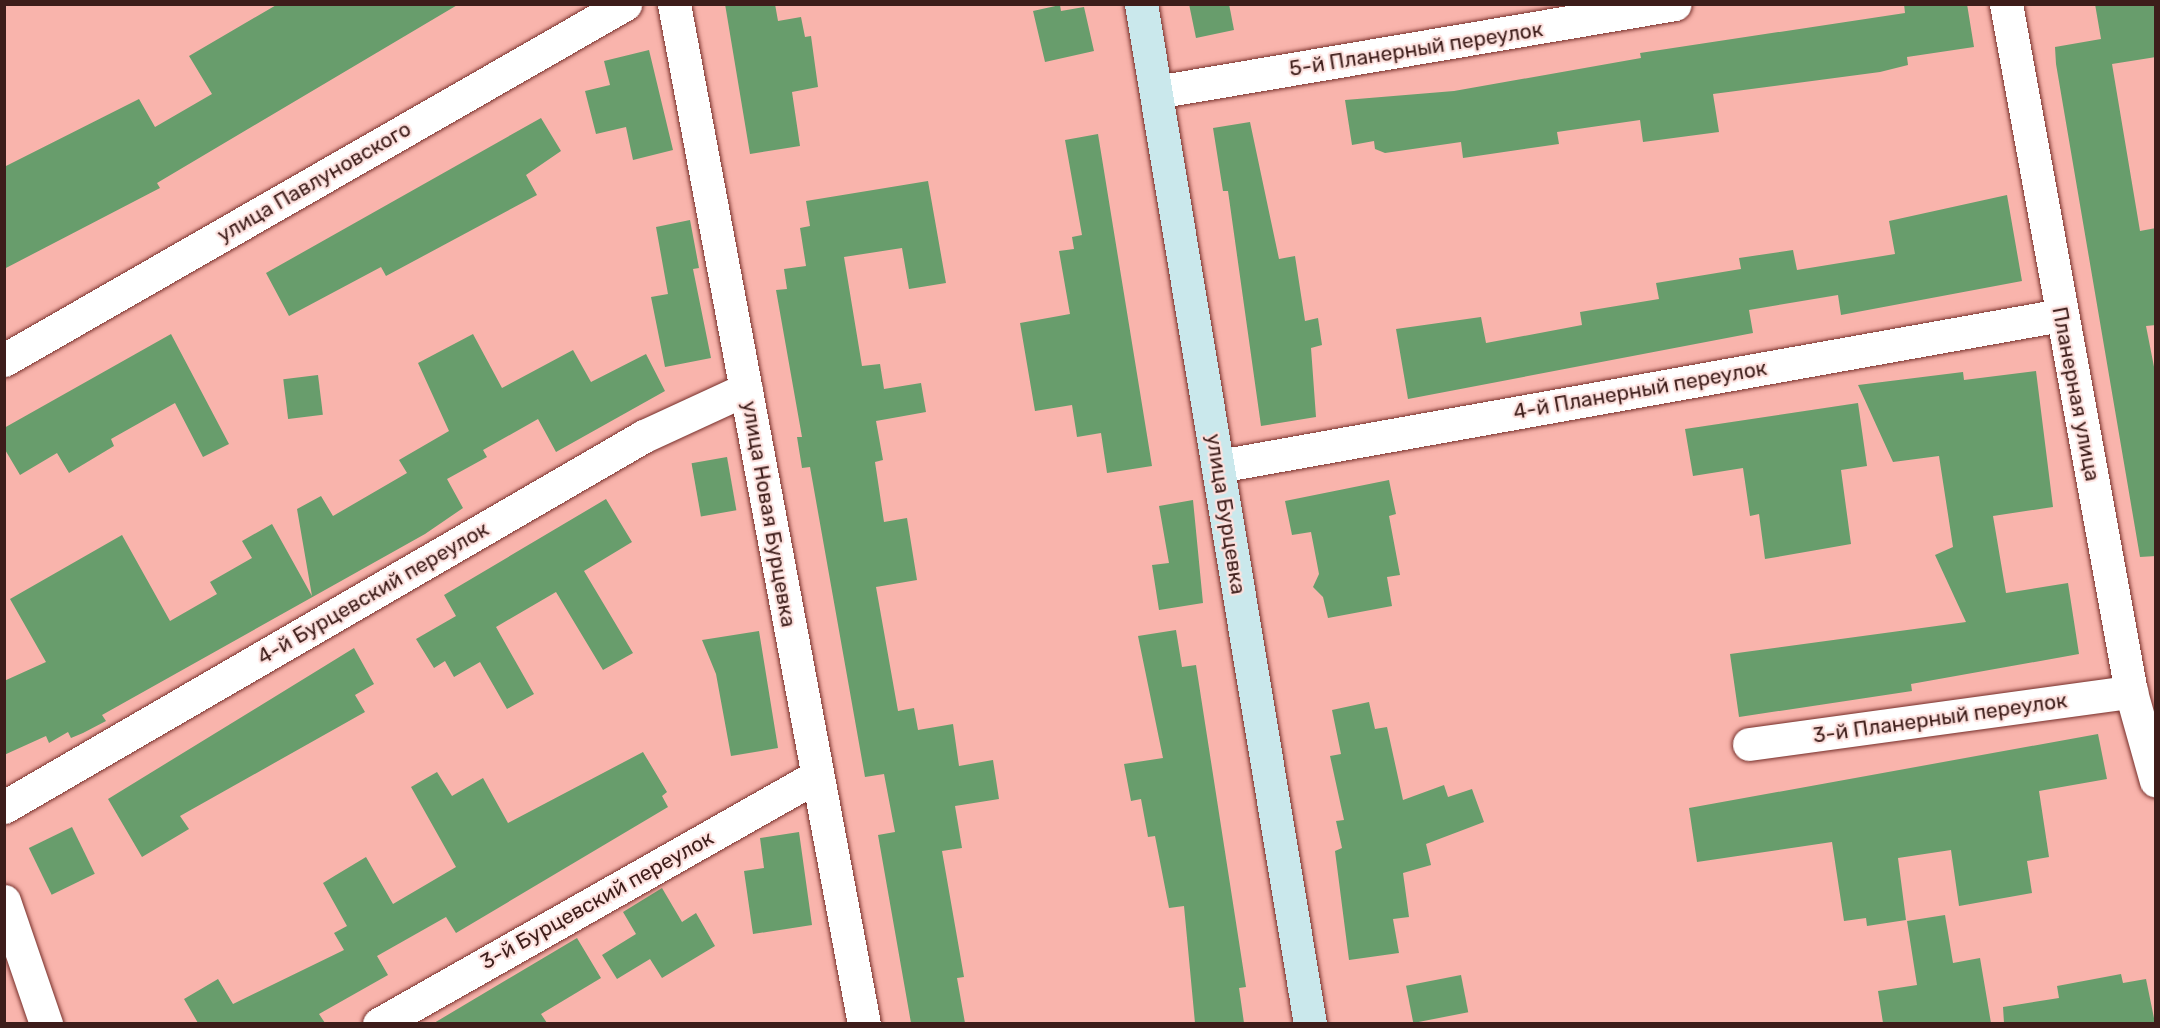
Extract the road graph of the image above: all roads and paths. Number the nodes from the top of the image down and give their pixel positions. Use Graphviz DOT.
graph roads {
  1 [pos="625,4"];
  2 [pos="674,4"];
  3 [pos="1141,4"];
  4 [pos="1676,4"];
  5 [pos="2006,4"];
  6 [pos="1594,12"];
  7 [pos="1156,92"];
  8 [pos="2061,315"];
  9 [pos="4,360"];
  10 [pos="746,389"];
  11 [pos="1218,466"];
  12 [pos="2131,692"];
  13 [pos="1749,744"];
  14 [pos="815,777"];
  15 [pos="2156,781"];
  16 [pos="4,807"];
  17 [pos="4,901"];
  18 [pos="46,1023"];
  19 [pos="379,1023"];
  20 [pos="864,1023"];
  21 [pos="1310,1023"];
  1 -- 9 [label="street, улица Павлуновского"];
  2 -- 10 [label="street, улица Новая Бурцевка"];
  3 -- 7 [label="street, улица Бурцевка"];
  4 -- 6 [label="street, 5-й Планерный переулок"];
  5 -- 8 [label="street, Планерная улица"];
  6 -- 7 [label="street, 5-й Планерный переулок"];
  7 -- 11 [label="street, улица Бурцевка"];
  8 -- 11 [label="street, 4-й Планерный переулок"];
  8 -- 12 [label="street, Планерная улица"];
  10 -- 14 [label="street, улица Новая Бурцевка"];
  10 -- 16 [label="street, 4-й Бурцевский переулок"];
  11 -- 21 [label="street, улица Бурцевка"];
  12 -- 13 [label="street, 3-й Планерный переулок"];
  12 -- 15 [label="street, Планерная улица"];
  14 -- 19 [label="street, 3-й Бурцевский переулок"];
  14 -- 20 [label="street, улица Новая Бурцевка"];
  17 -- 18 [label="street"];
}
